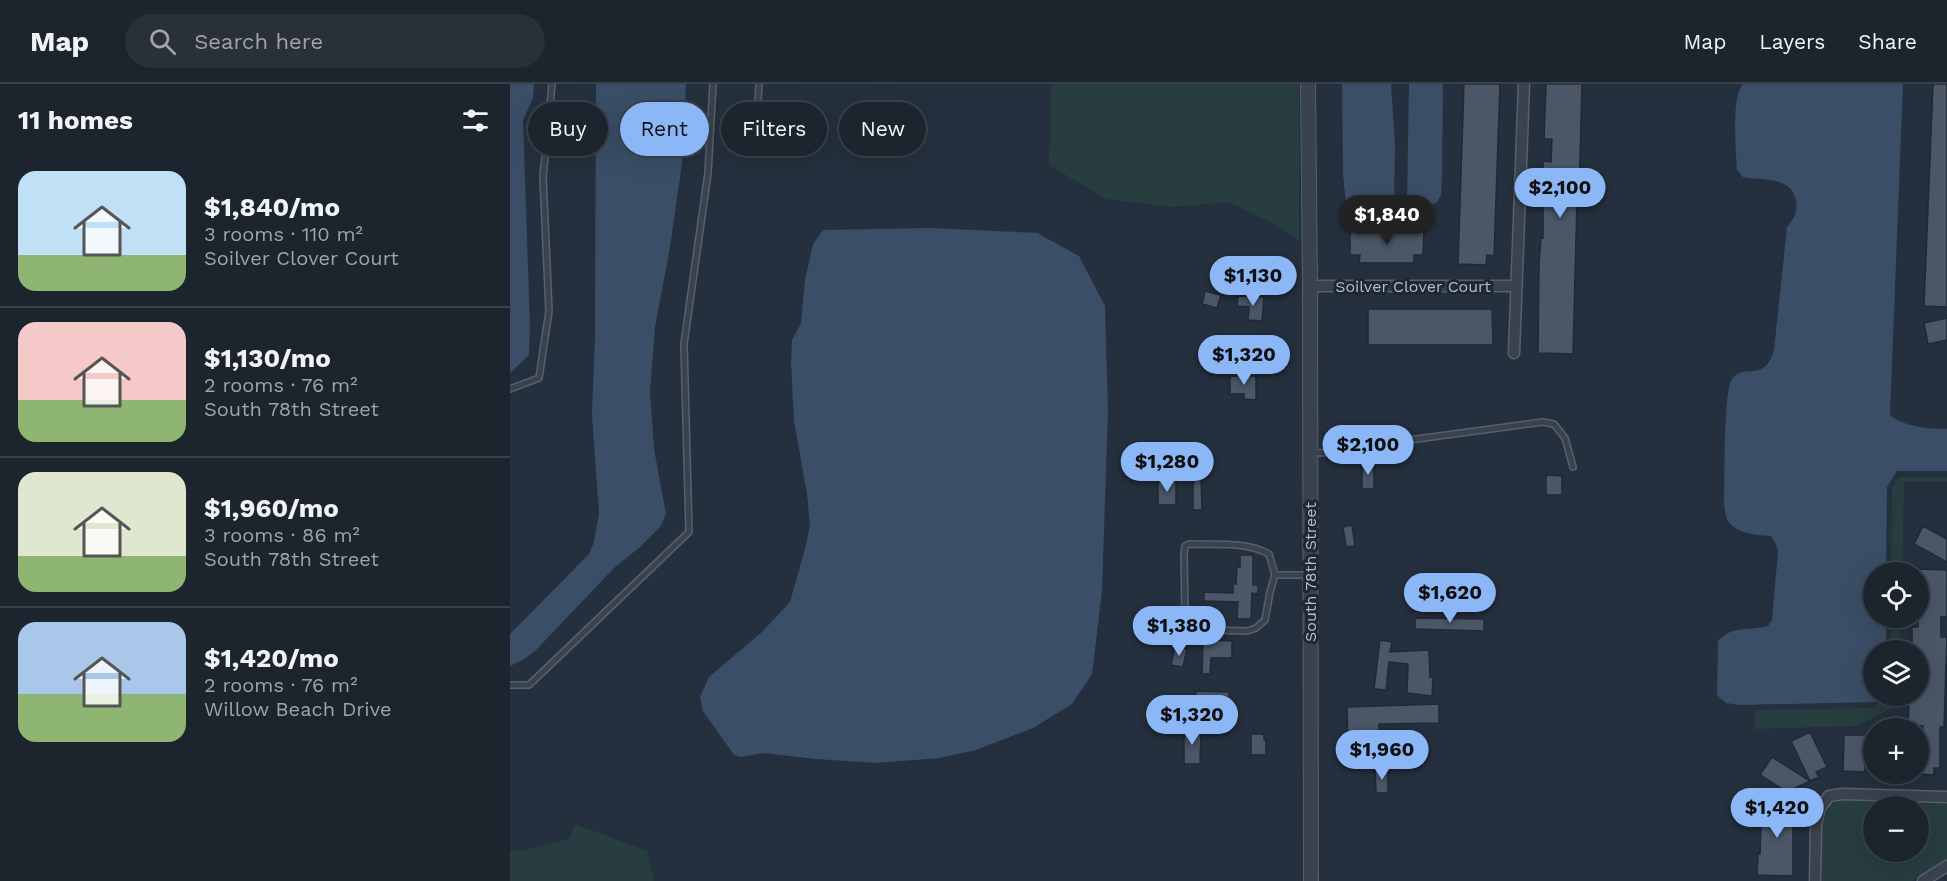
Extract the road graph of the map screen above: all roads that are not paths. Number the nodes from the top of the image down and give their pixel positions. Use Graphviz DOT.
graph roads {
  1 [pos="552,84"];
  2 [pos="714,84"];
  3 [pos="759,84"];
  4 [pos="1308,84"];
  5 [pos="1524,84"];
  6 [pos="758,102"];
  7 [pos="1310,286"];
  8 [pos="1517,286"];
  9 [pos="1514,353"];
  10 [pos="510,389"];
  11 [pos="1310,453"];
  12 [pos="1573,467"];
  13 [pos="1275,575"];
  14 [pos="1309,575"];
  15 [pos="510,685"];
  16 [pos="1947,796"];
  17 [pos="1947,866"];
  18 [pos="1311,881"];
  19 [pos="1815,881"];
  20 [pos="1923,881"];
  1 -- 10 [label="lane"];
  2 -- 15 [label="lane"];
  3 -- 6 [label="lane"];
  4 -- 7 [label="street, South 78th Street"];
  5 -- 8 [label="street"];
  7 -- 8 [label="street, Soilver Clover Court"];
  7 -- 11 [label="street, South 78th Street"];
  8 -- 9 [label="street"];
  11 -- 12 [label="lane"];
  11 -- 14 [label="street, South 78th Street"];
  13 -- 13 [label="lane"];
  13 -- 14 [label="lane"];
  14 -- 18 [label="street, South 78th Street"];
  16 -- 19 [label="street"];
  17 -- 20 [label="street"];
}
